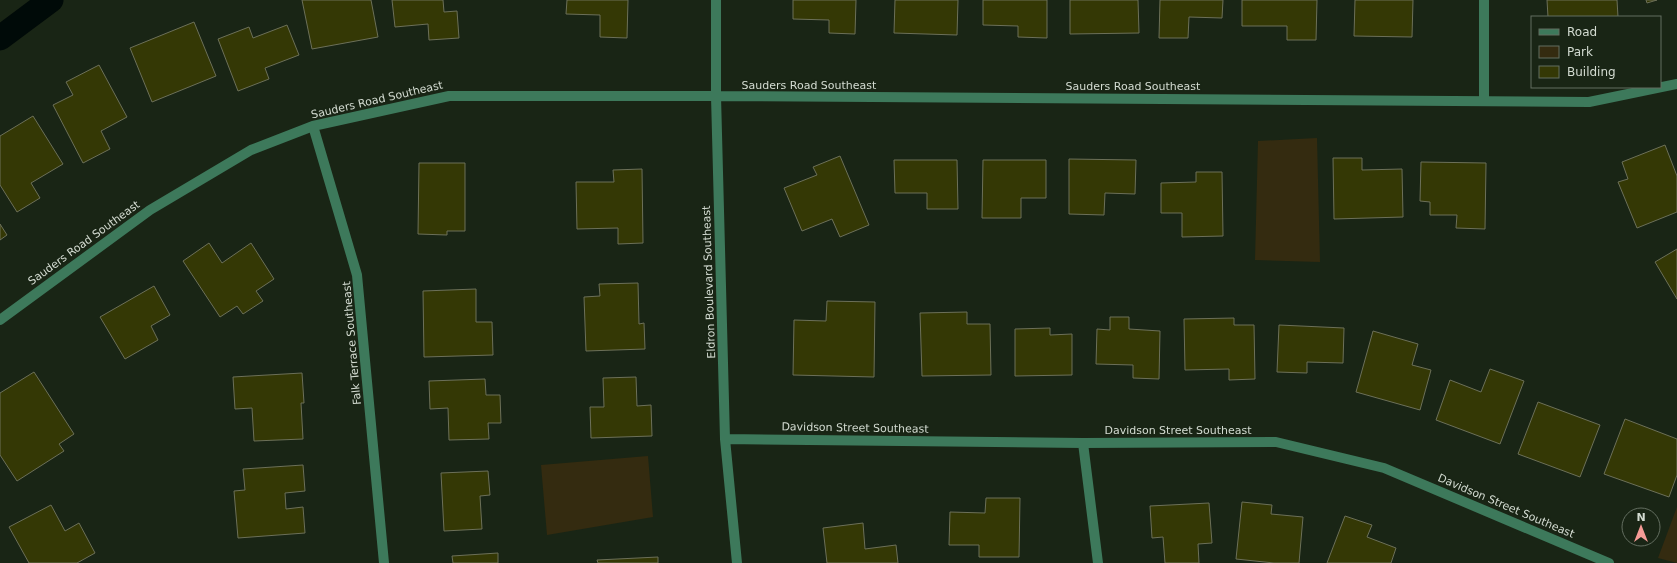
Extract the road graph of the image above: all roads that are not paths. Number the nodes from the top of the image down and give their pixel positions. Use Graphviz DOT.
graph roads {
  1 [pos="716,0"];
  2 [pos="1484,0"];
  3 [pos="1677,84"];
  4 [pos="1661,87"];
  5 [pos="1657,88"];
  6 [pos="716,96"];
  7 [pos="1484,100"];
  8 [pos="313,126"];
  9 [pos="0,320"];
  10 [pos="725,438"];
  11 [pos="1083,442"];
  12 [pos="384,563"];
  13 [pos="736,563"];
  14 [pos="1098,563"];
  15 [pos="1609,563"];
  1 -- 6 [label="street, Eldron Boulevard Southeast"];
  2 -- 7 [label="street"];
  3 -- 4 [label="street, Sauders Road Southeast"];
  5 -- 7 [label="street, Sauders Road Southeast"];
  6 -- 7 [label="street, Sauders Road Southeast"];
  6 -- 8 [label="street, Sauders Road Southeast"];
  6 -- 10 [label="street, Eldron Boulevard Southeast"];
  8 -- 9 [label="street, Sauders Road Southeast"];
  8 -- 12 [label="street, Falk Terrace Southeast"];
  10 -- 11 [label="street, Davidson Street Southeast"];
  10 -- 13 [label="street, Eldron Boulevard Southeast"];
  11 -- 14 [label="street"];
  11 -- 15 [label="street, Davidson Street Southeast"];
}
